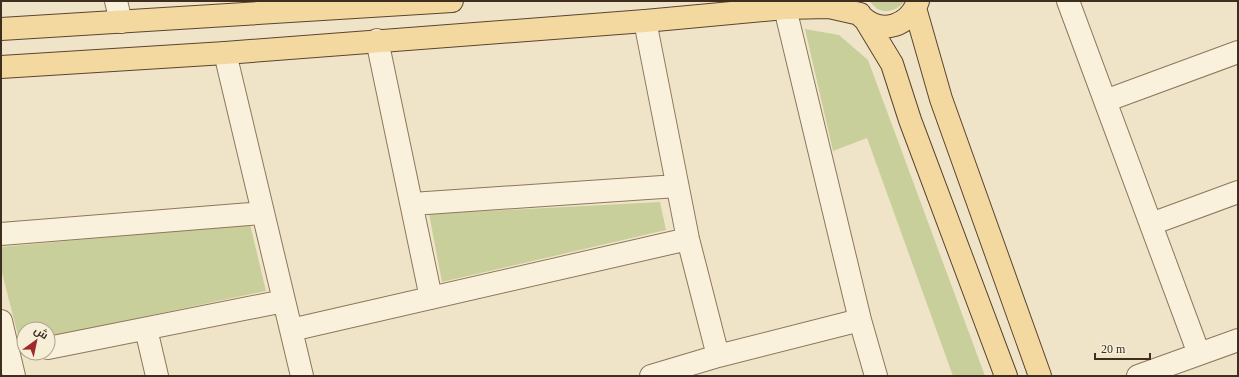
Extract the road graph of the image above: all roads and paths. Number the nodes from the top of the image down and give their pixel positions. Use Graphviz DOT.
graph roads {
  1 [pos="452,1"];
  2 [pos="1068,1"];
  3 [pos="916,5"];
  4 [pos="258,7"];
  5 [pos="785,8"];
  6 [pos="118,11"];
  7 [pos="860,12"];
  8 [pos="645,21"];
  9 [pos="1,29"];
  10 [pos="377,40"];
  11 [pos="1238,52"];
  12 [pos="225,53"];
  13 [pos="1,67"];
  14 [pos="1105,100"];
  15 [pos="677,186"];
  16 [pos="1238,192"];
  17 [pos="412,204"];
  18 [pos="263,212"];
  19 [pos="1151,224"];
  20 [pos="1,234"];
  21 [pos="688,239"];
  22 [pos="431,298"];
  23 [pos="284,301"];
  24 [pos="860,320"];
  25 [pos="1,321"];
  26 [pos="146,329"];
  27 [pos="291,330"];
  28 [pos="1238,340"];
  29 [pos="56,346"];
  30 [pos="1199,354"];
  31 [pos="718,356"];
  32 [pos="16,362"];
  33 [pos="157,376"];
  34 [pos="302,376"];
  35 [pos="651,376"];
  36 [pos="876,376"];
  37 [pos="1006,376"];
  38 [pos="1040,376"];
  39 [pos="1138,376"];
  1 -- 4 [label="main road"];
  2 -- 14 [label="street"];
  3 -- 7 [label="main road"];
  3 -- 38 [label="main road"];
  4 -- 6 [label="main road"];
  5 -- 7 [label="main road"];
  5 -- 8 [label="main road"];
  5 -- 24 [label="street"];
  6 -- 9 [label="main road"];
  7 -- 37 [label="main road"];
  8 -- 10 [label="main road"];
  8 -- 15 [label="street"];
  10 -- 12 [label="main road"];
  10 -- 17 [label="street"];
  11 -- 14 [label="street"];
  12 -- 13 [label="main road"];
  12 -- 18 [label="street"];
  14 -- 19 [label="street"];
  15 -- 17 [label="street"];
  15 -- 21 [label="street"];
  16 -- 19 [label="street"];
  17 -- 22 [label="street"];
  18 -- 20 [label="street"];
  18 -- 23 [label="street"];
  19 -- 30 [label="street"];
  21 -- 22 [label="street"];
  21 -- 31 [label="street"];
  22 -- 27 [label="street"];
  23 -- 26 [label="street"];
  23 -- 27 [label="street"];
  24 -- 31 [label="street"];
  24 -- 36 [label="street"];
  25 -- 32 [label="street"];
  26 -- 29 [label="street"];
  26 -- 33 [label="street"];
  27 -- 34 [label="street"];
  28 -- 30 [label="street"];
  30 -- 39 [label="street"];
  31 -- 35 [label="street"];
}
